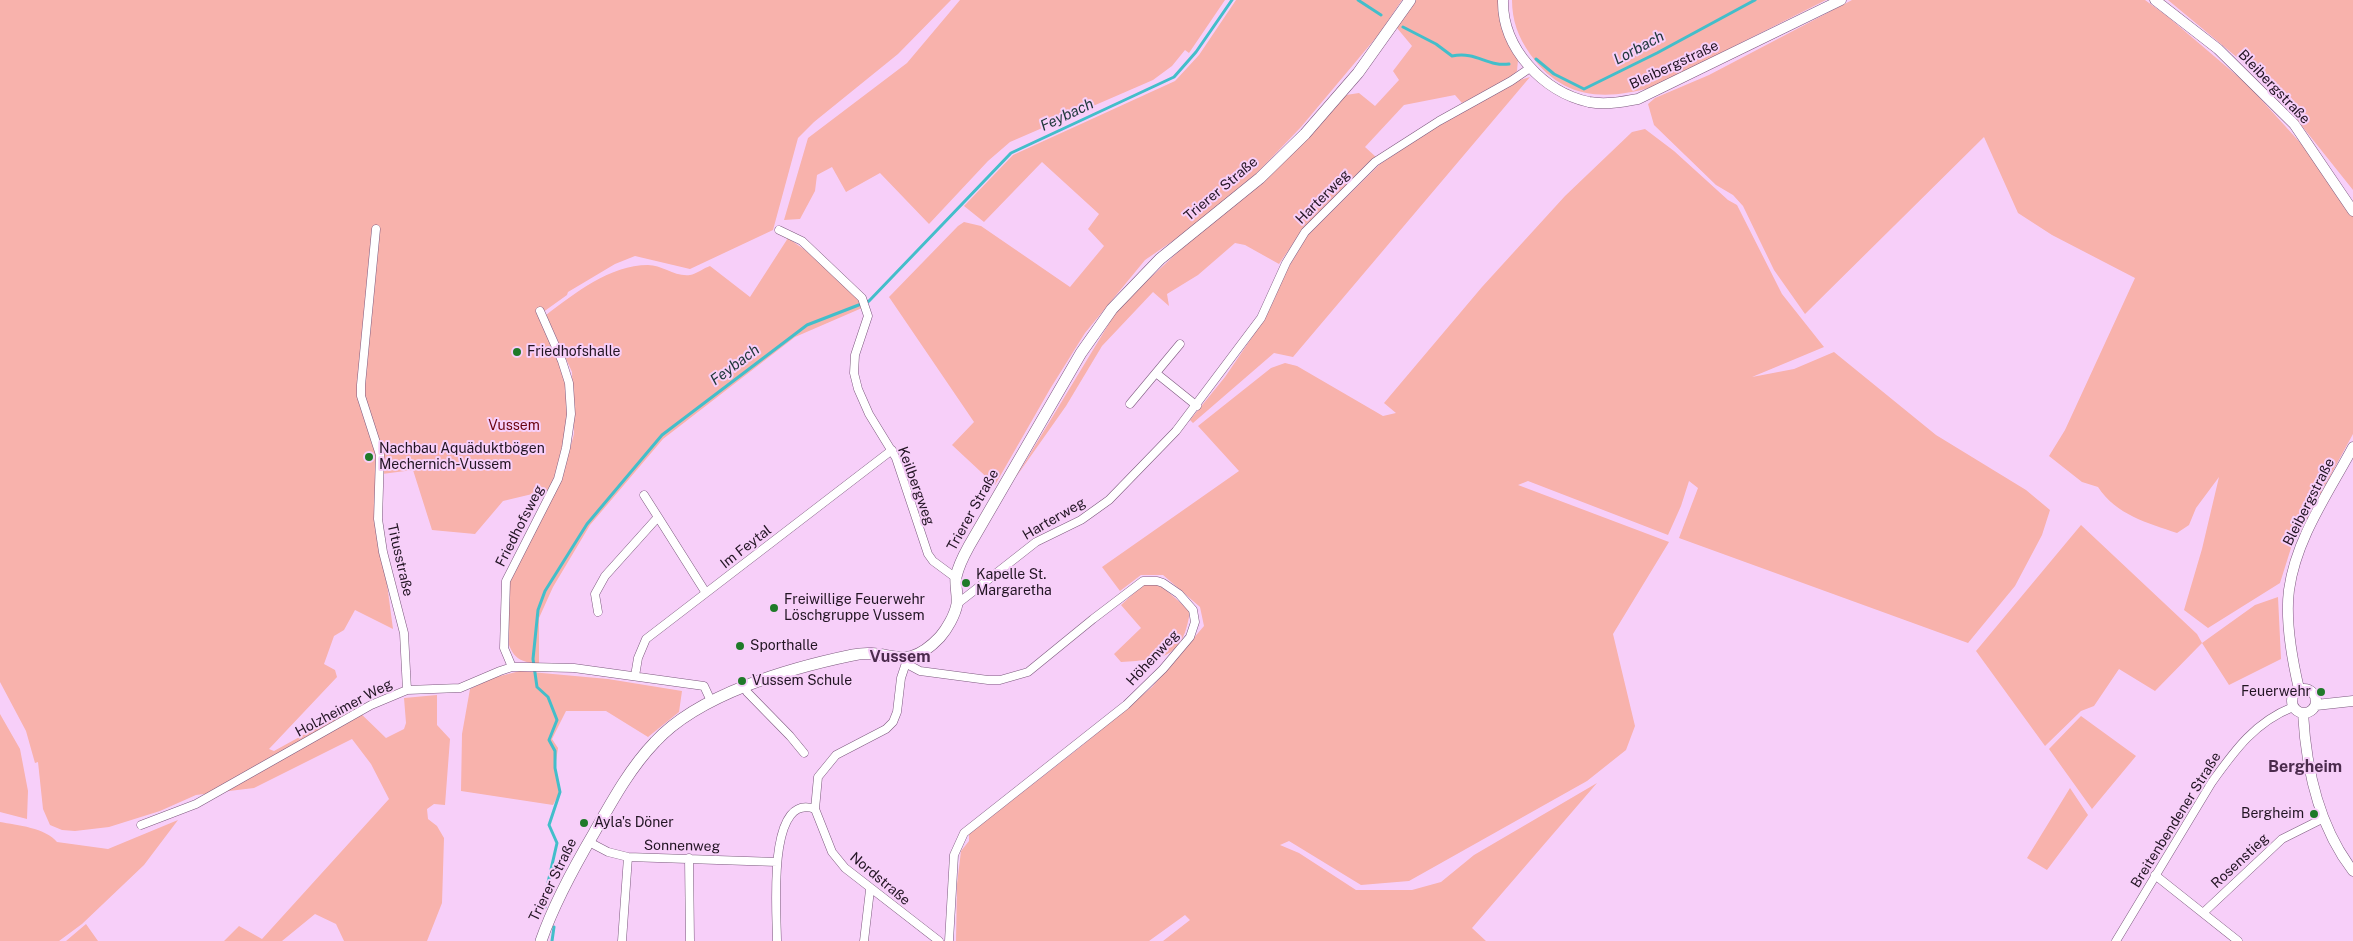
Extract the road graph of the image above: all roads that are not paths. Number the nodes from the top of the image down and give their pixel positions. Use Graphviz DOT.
graph roads {
  1 [pos="1410,0"];
  2 [pos="1503,0"];
  3 [pos="1841,0"];
  4 [pos="2155,0"];
  5 [pos="1530,68"];
  6 [pos="2353,212"];
  7 [pos="376,229"];
  8 [pos="779,230"];
  9 [pos="540,311"];
  10 [pos="1180,344"];
  11 [pos="1156,373"];
  12 [pos="1130,404"];
  13 [pos="1197,406"];
  14 [pos="2353,447"];
  15 [pos="892,450"];
  16 [pos="644,495"];
  17 [pos="658,517"];
  18 [pos="956,578"];
  19 [pos="706,593"];
  20 [pos="957,604"];
  21 [pos="598,612"];
  22 [pos="907,661"];
  23 [pos="512,667"];
  24 [pos="635,676"];
  25 [pos="745,686"];
  26 [pos="2299,689"];
  27 [pos="407,690"];
  28 [pos="711,701"];
  29 [pos="2353,701"];
  30 [pos="2316,705"];
  31 [pos="2293,707"];
  32 [pos="2303,713"];
  33 [pos="804,753"];
  34 [pos="815,809"];
  35 [pos="2324,818"];
  36 [pos="141,824"];
  37 [pos="589,842"];
  38 [pos="628,857"];
  39 [pos="689,858"];
  40 [pos="777,862"];
  41 [pos="2353,872"];
  42 [pos="2155,875"];
  43 [pos="870,890"];
  44 [pos="2203,913"];
  45 [pos="541,941"];
  46 [pos="622,941"];
  47 [pos="690,941"];
  48 [pos="777,941"];
  49 [pos="864,941"];
  50 [pos="938,941"];
  51 [pos="949,941"];
  52 [pos="2116,941"];
  53 [pos="2238,941"];
  1 -- 18 [label="main road, Trierer Straße"];
  2 -- 5 [label="street, Bleibergstraße"];
  3 -- 5 [label="street, Bleibergstraße"];
  4 -- 6 [label="street, Bleibergstraße"];
  5 -- 13 [label="street, Harterweg"];
  7 -- 27 [label="street, Titusstraße"];
  8 -- 15 [label="street, Keilbergweg"];
  9 -- 23 [label="street, Friedhofsweg"];
  10 -- 11 [label="street"];
  11 -- 12 [label="street"];
  11 -- 13 [label="street"];
  13 -- 20 [label="street, Harterweg"];
  14 -- 26 [label="street, Bleibergstraße"];
  15 -- 18 [label="street, Keilbergweg"];
  15 -- 19 [label="street, Im Feytal"];
  16 -- 17 [label="street"];
  17 -- 19 [label="street"];
  17 -- 21 [label="street"];
  18 -- 20 [label="main road, Trierer Straße"];
  19 -- 24 [label="street, Im Feytal"];
  20 -- 22 [label="main road, Trierer Straße"];
  22 -- 25 [label="main road, Trierer Straße"];
  22 -- 34 [label="street, Nordstraße"];
  22 -- 51 [label="street, Höhenweg"];
  23 -- 24 [label="street, Holzheimer Weg"];
  23 -- 27 [label="street, Holzheimer Weg"];
  24 -- 28 [label="street, Holzheimer Weg"];
  25 -- 28 [label="main road, Trierer Straße"];
  25 -- 33 [label="street"];
  26 -- 30 [label="street"];
  26 -- 31 [label="street"];
  27 -- 36 [label="street, Holzheimer Weg"];
  28 -- 37 [label="main road, Trierer Straße"];
  29 -- 30 [label="street"];
  30 -- 32 [label="street"];
  31 -- 32 [label="street"];
  31 -- 42 [label="street, Breitenbendener Straße"];
  32 -- 35 [label="street"];
  34 -- 40 [label="street"];
  34 -- 43 [label="street, Nordstraße"];
  35 -- 41 [label="street"];
  35 -- 44 [label="street, Rosenstieg"];
  37 -- 38 [label="street, Sonnenweg"];
  37 -- 45 [label="main road, Trierer Straße"];
  38 -- 39 [label="street, Sonnenweg"];
  38 -- 46 [label="street"];
  39 -- 40 [label="street, Sonnenweg"];
  39 -- 47 [label="street"];
  40 -- 48 [label="street"];
  42 -- 44 [label="street"];
  42 -- 52 [label="street, Breitenbendener Straße"];
  43 -- 49 [label="street"];
  43 -- 50 [label="street, Nordstraße"];
  44 -- 53 [label="street"];
}
